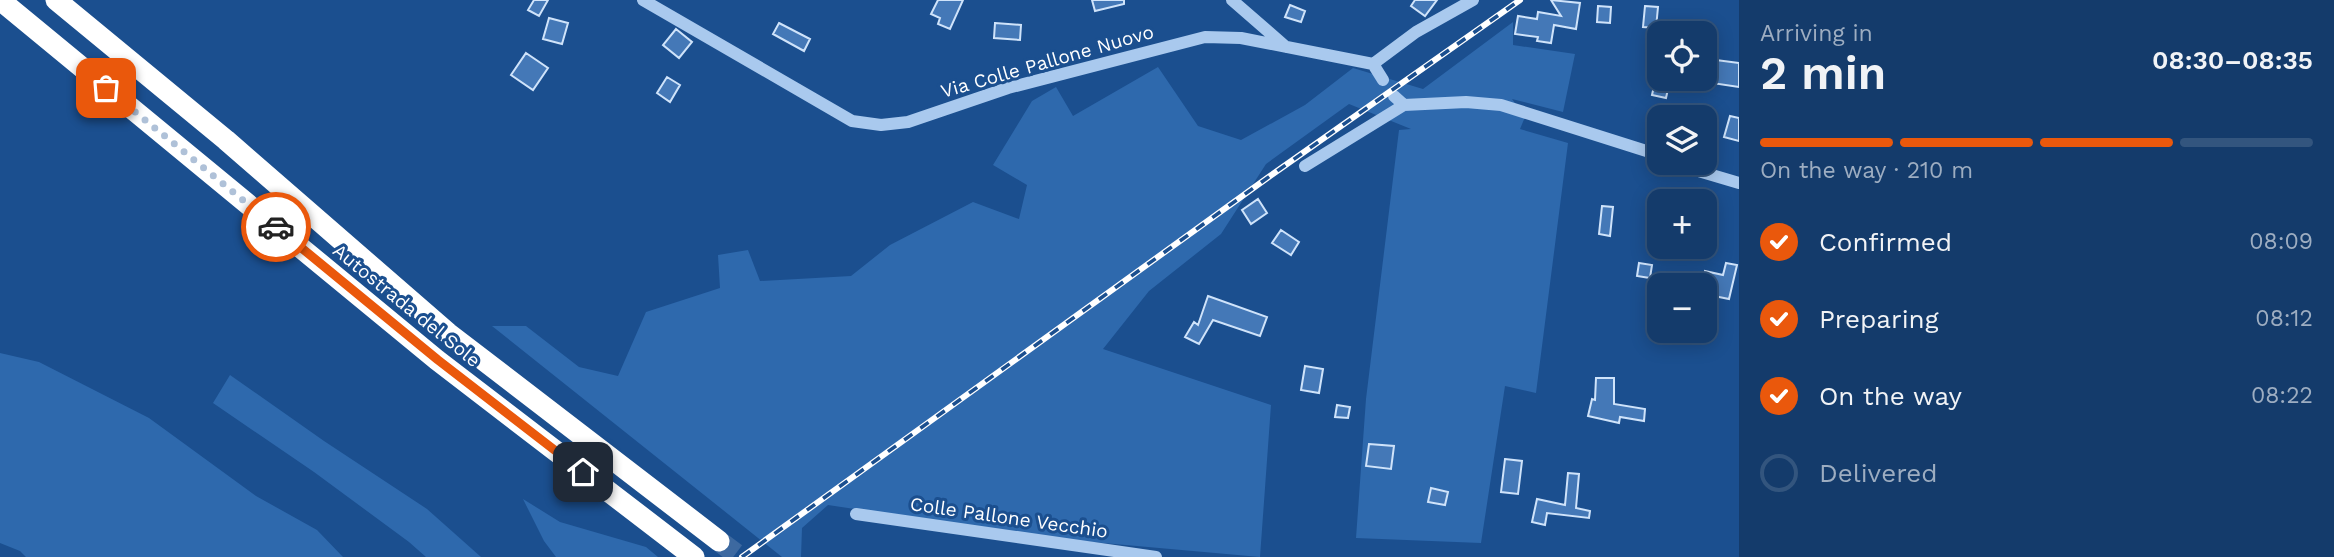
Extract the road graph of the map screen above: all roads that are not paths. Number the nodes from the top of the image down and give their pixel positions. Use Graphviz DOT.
graph roads {
  1 [pos="0,0"];
  2 [pos="56,0"];
  3 [pos="643,0"];
  4 [pos="1232,0"];
  5 [pos="1472,0"];
  6 [pos="1286,47"];
  7 [pos="1373,64"];
  8 [pos="1383,80"];
  9 [pos="1647,151"];
  10 [pos="1305,166"];
  11 [pos="1716,175"];
  12 [pos="1739,183"];
  13 [pos="856,514"];
  14 [pos="719,541"];
  15 [pos="694,557"];
  16 [pos="1156,557"];
  1 -- 15 [label="highway, Autostrada del Sole"];
  2 -- 14 [label="highway, Autostrada del Sole"];
  3 -- 6 [label="street, Via Colle Pallone Nuovo"];
  4 -- 6 [label="street"];
  5 -- 7 [label="street"];
  6 -- 7 [label="street, Via Colle Pallone Nuovo"];
  7 -- 8 [label="street"];
  9 -- 10 [label="street"];
  11 -- 12 [label="street"];
  13 -- 16 [label="street, Colle Pallone Vecchio"];
}
